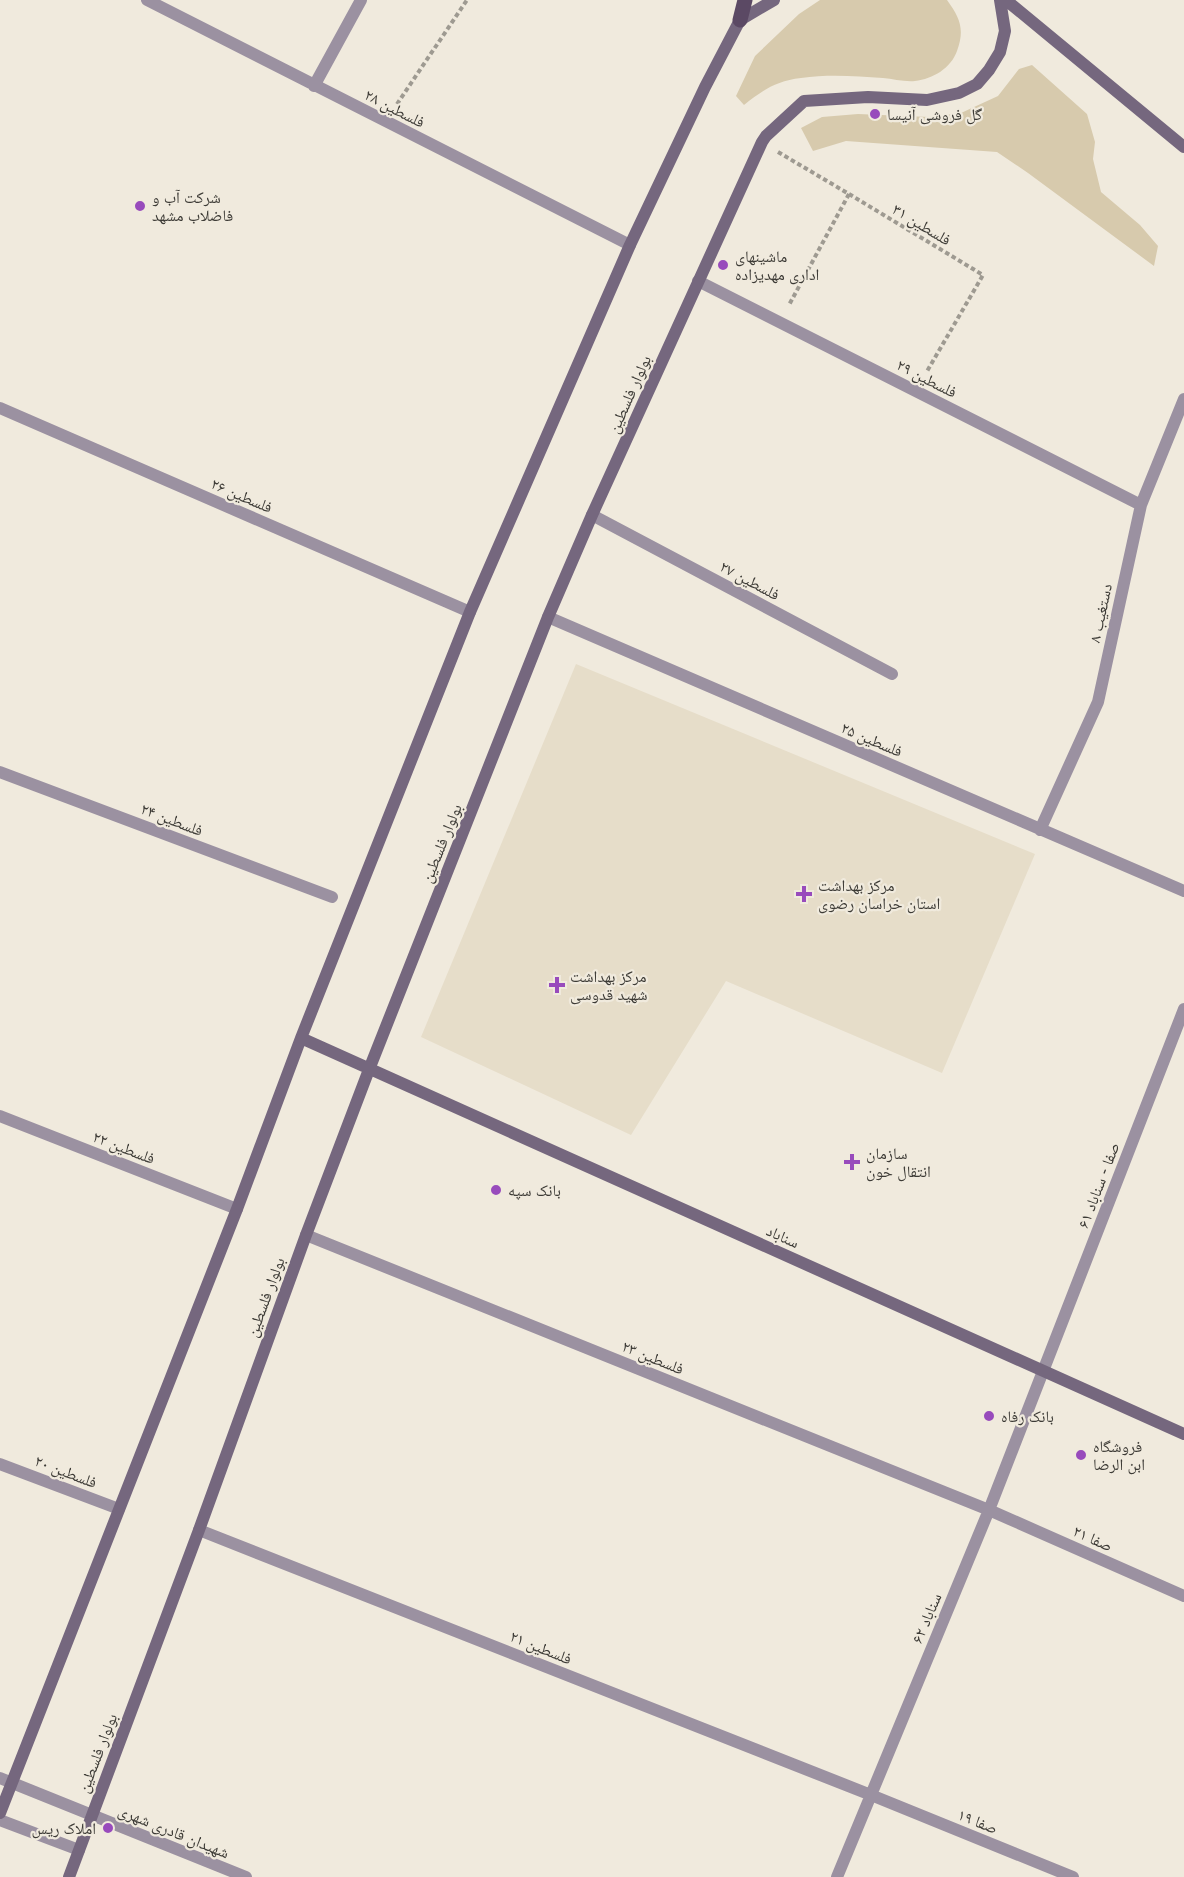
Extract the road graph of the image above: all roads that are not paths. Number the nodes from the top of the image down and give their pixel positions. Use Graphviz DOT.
graph roads {
  1 [pos="147,0"];
  2 [pos="361,0"];
  3 [pos="744,0"];
  4 [pos="774,0"];
  5 [pos="1000,0"];
  6 [pos="1006,0"];
  7 [pos="740,20"];
  8 [pos="315,86"];
  9 [pos="1184,147"];
  10 [pos="630,245"];
  11 [pos="698,281"];
  12 [pos="1184,399"];
  13 [pos="0,408"];
  14 [pos="1141,505"];
  15 [pos="592,514"];
  16 [pos="470,612"];
  17 [pos="548,617"];
  18 [pos="892,674"];
  19 [pos="0,772"];
  20 [pos="1040,830"];
  21 [pos="1184,891"];
  22 [pos="332,897"];
  23 [pos="1184,1010"];
  24 [pos="302,1038"];
  25 [pos="370,1067"];
  26 [pos="0,1116"];
  27 [pos="237,1209"];
  28 [pos="306,1235"];
  29 [pos="1043,1372"];
  30 [pos="1184,1434"];
  31 [pos="0,1464"];
  32 [pos="119,1509"];
  33 [pos="989,1510"];
  34 [pos="199,1530"];
  35 [pos="1184,1596"];
  36 [pos="0,1778"];
  37 [pos="12,1783"];
  38 [pos="871,1795"];
  39 [pos="0,1813"];
  40 [pos="90,1815"];
  41 [pos="0,1820"];
  42 [pos="79,1850"];
  43 [pos="69,1877"];
  44 [pos="246,1877"];
  45 [pos="837,1877"];
  46 [pos="1072,1877"];
  1 -- 8 [label="street, فلسطین ۲۸"];
  2 -- 8 [label="street"];
  3 -- 7 [label="main road"];
  4 -- 7 [label="main road"];
  5 -- 11 [label="main road, بولوار فلسطین"];
  6 -- 9 [label="main road"];
  7 -- 10 [label="main road"];
  8 -- 10 [label="street, فلسطین ۲۸"];
  10 -- 16 [label="main road"];
  11 -- 14 [label="street, فلسطین ۲۹"];
  11 -- 15 [label="main road, بولوار فلسطین"];
  12 -- 14 [label="street, دستغیب ۸"];
  13 -- 16 [label="street, فلسطین ۲۶"];
  14 -- 20 [label="street, دستغیب ۸"];
  15 -- 17 [label="main road, بولوار فلسطین"];
  15 -- 18 [label="street, فلسطین ۲۷"];
  16 -- 24 [label="main road"];
  17 -- 20 [label="street, فلسطین ۲۵"];
  17 -- 25 [label="main road, بولوار فلسطین"];
  19 -- 22 [label="street, فلسطین ۲۴"];
  20 -- 21 [label="street, فلسطین ۲۵"];
  23 -- 29 [label="street, صفا - سناباد ۶۱"];
  24 -- 25 [label="main road, سناباد"];
  24 -- 27 [label="main road"];
  25 -- 28 [label="main road, بولوار فلسطین"];
  25 -- 29 [label="main road, سناباد"];
  26 -- 27 [label="street, فلسطین ۲۲"];
  27 -- 32 [label="main road"];
  28 -- 33 [label="street, فلسطین ۲۳"];
  28 -- 34 [label="main road, بولوار فلسطین"];
  29 -- 30 [label="main road, سناباد"];
  29 -- 33 [label="street, سناباد ۶۲"];
  31 -- 32 [label="street, فلسطین ۲۰"];
  32 -- 37 [label="main road"];
  33 -- 35 [label="street, صفا ۲۱"];
  33 -- 38 [label="street, سناباد ۶۲"];
  34 -- 38 [label="street, فلسطین ۲۱"];
  34 -- 40 [label="main road, بولوار فلسطین"];
  36 -- 37 [label="street, شهیدان قادری شهری"];
  37 -- 39 [label="main road"];
  37 -- 40 [label="street, شهیدان قادری شهری"];
  38 -- 45 [label="street, سناباد ۶۲"];
  38 -- 46 [label="street, صفا ۱۹"];
  40 -- 42 [label="main road, بولوار فلسطین"];
  40 -- 44 [label="street, شهیدان قادری شهری"];
  41 -- 42 [label="street"];
  42 -- 43 [label="main road, بولوار فلسطین"];
}
